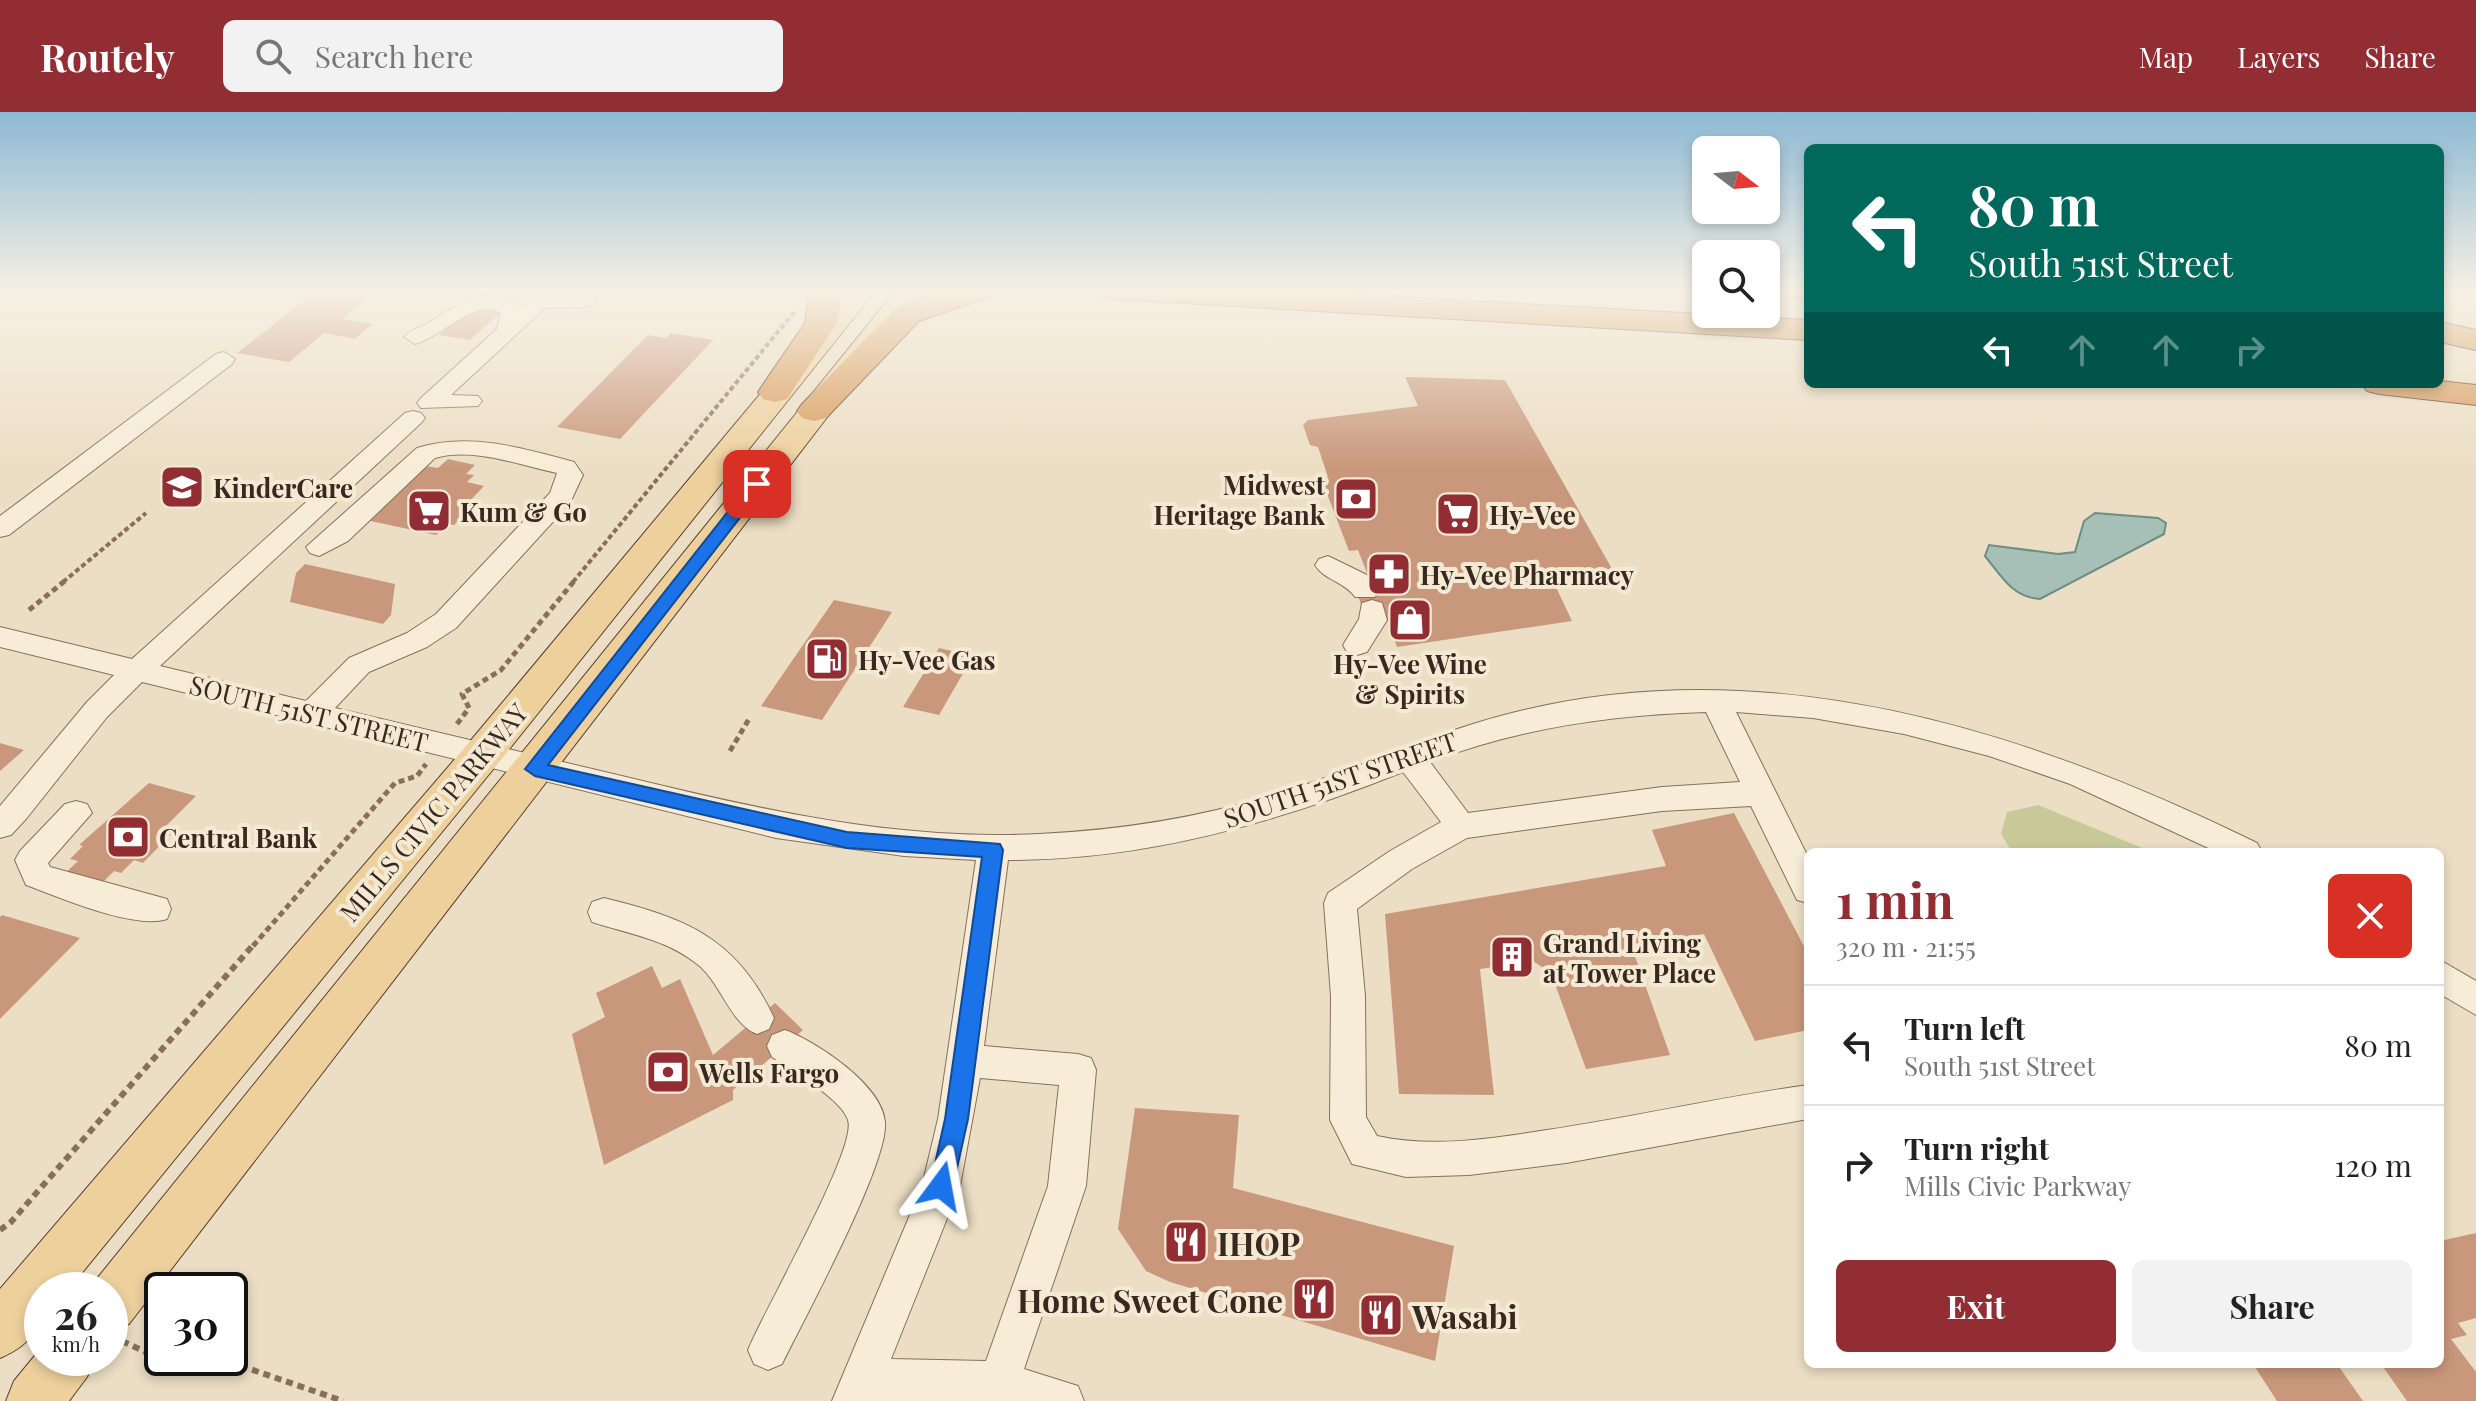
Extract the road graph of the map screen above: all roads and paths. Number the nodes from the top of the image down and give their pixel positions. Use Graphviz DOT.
graph roads {
  1 [pos="487,350"];
  2 [pos="762,350"];
  3 [pos="803,350"];
  4 [pos="811,350"];
  5 [pos="863,350"];
  6 [pos="873,350"];
  7 [pos="224,359"];
  8 [pos="2444,374"];
  9 [pos="2476,378"];
  10 [pos="2414,388"];
  11 [pos="775,392"];
  12 [pos="2476,395"];
  13 [pos="470,401"];
  14 [pos="814,411"];
  15 [pos="413,418"];
  16 [pos="146,513"];
  17 [pos="0,529"];
  18 [pos="319,547"];
  19 [pos="1328,565"];
  20 [pos="29,610"];
  21 [pos="0,637"];
  22 [pos="1357,645"];
  23 [pos="138,670"];
  24 [pos="1716,702"];
  25 [pos="469,708"];
  26 [pos="314,711"];
  27 [pos="749,719"];
  28 [pos="730,751"];
  29 [pos="481,756"];
  30 [pos="1408,756"];
  31 [pos="535,769"];
  32 [pos="417,776"];
  33 [pos="1760,793"];
  34 [pos="76,813"];
  35 [pos="0,826"];
  36 [pos="1461,826"];
  37 [pos="2238,848"];
  38 [pos="993,850"];
  39 [pos="1804,882"];
  40 [pos="155,909"];
  41 [pos="604,912"];
  42 [pos="2444,978"];
  43 [pos="2476,1000"];
  44 [pos="757,1018"];
  45 [pos="785,1046"];
  46 [pos="964,1060"];
  47 [pos="1804,1102"];
  48 [pos="0,1230"];
  49 [pos="128,1282"];
  50 [pos="0,1331"];
  51 [pos="768,1350"];
  52 [pos="248,1368"];
  53 [pos="54,1376"];
  54 [pos="999,1382"];
  55 [pos="0,1389"];
  56 [pos="858,1390"];
  57 [pos="34,1401"];
  58 [pos="343,1401"];
  59 [pos="1063,1401"];
  1 -- 13 [label="street"];
  2 -- 25 [label="path"];
  3 -- 11 [label="highway"];
  4 -- 11 [label="main road, MILLS CIVIC PARKWAY"];
  5 -- 14 [label="main road, MILLS CIVIC PARKWAY"];
  6 -- 14 [label="highway"];
  7 -- 17 [label="street"];
  8 -- 9 [label="highway"];
  10 -- 12 [label="highway"];
  11 -- 29 [label="main road, MILLS CIVIC PARKWAY"];
  14 -- 31 [label="main road, MILLS CIVIC PARKWAY"];
  15 -- 23 [label="street"];
  16 -- 20 [label="path"];
  18 -- 26 [label="street"];
  19 -- 22 [label="street"];
  21 -- 23 [label="street, SOUTH 51ST STREET"];
  23 -- 26 [label="street, SOUTH 51ST STREET"];
  23 -- 35 [label="street"];
  24 -- 30 [label="street, SOUTH 51ST STREET"];
  24 -- 33 [label="street"];
  24 -- 37 [label="street, SOUTH 51ST STREET"];
  26 -- 29 [label="street, SOUTH 51ST STREET"];
  27 -- 28 [label="path"];
  29 -- 31 [label="street, SOUTH 51ST STREET"];
  29 -- 50 [label="main road, MILLS CIVIC PARKWAY"];
  30 -- 36 [label="street"];
  30 -- 38 [label="street, SOUTH 51ST STREET"];
  31 -- 38 [label="street, SOUTH 51ST STREET"];
  31 -- 49 [label="main road, MILLS CIVIC PARKWAY"];
  32 -- 48 [label="path"];
  33 -- 36 [label="street"];
  33 -- 39 [label="street"];
  34 -- 40 [label="street"];
  36 -- 47 [label="street"];
  38 -- 46 [label="street"];
  41 -- 44 [label="street"];
  42 -- 43 [label="street"];
  45 -- 51 [label="street"];
  46 -- 54 [label="street"];
  46 -- 56 [label="street"];
  52 -- 58 [label="path"];
  53 -- 57 [label="main road"];
  54 -- 56 [label="street"];
  54 -- 59 [label="street"];
  55 -- 57 [label="main road"];
}
